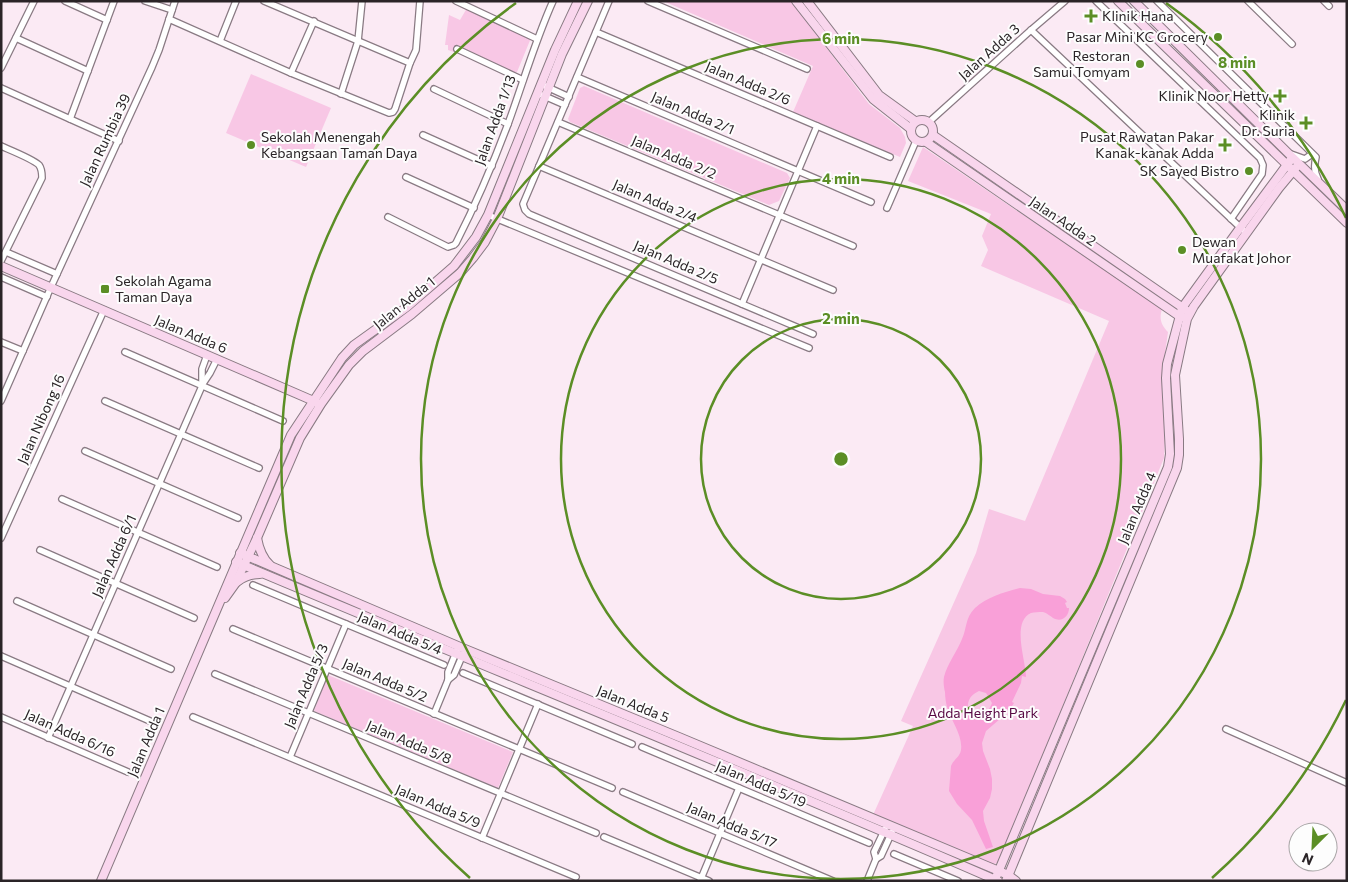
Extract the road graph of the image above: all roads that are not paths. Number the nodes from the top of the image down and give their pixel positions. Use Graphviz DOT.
graph roads {
  1 [pos="34,1"];
  2 [pos="65,1"];
  3 [pos="114,1"];
  4 [pos="145,1"];
  5 [pos="175,1"];
  6 [pos="236,1"];
  7 [pos="264,1"];
  8 [pos="362,1"];
  9 [pos="420,1"];
  10 [pos="456,1"];
  11 [pos="553,1"];
  12 [pos="578,1"];
  13 [pos="588,1"];
  14 [pos="609,1"];
  15 [pos="648,1"];
  16 [pos="796,1"];
  17 [pos="807,1"];
  18 [pos="1065,1"];
  19 [pos="1096,1"];
  20 [pos="1118,1"];
  21 [pos="1134,1"];
  22 [pos="1158,1"];
  23 [pos="1248,1"];
  24 [pos="1324,1"];
  25 [pos="1329,6"];
  26 [pos="172,10"];
  27 [pos="169,19"];
  28 [pos="107,20"];
  29 [pos="314,22"];
  30 [pos="1031,30"];
  31 [pos="596,32"];
  32 [pos="16,38"];
  33 [pos="537,39"];
  34 [pos="220,41"];
  35 [pos="358,41"];
  36 [pos="1292,44"];
  37 [pos="457,49"];
  38 [pos="410,63"];
  39 [pos="1,68"];
  40 [pos="807,69"];
  41 [pos="88,71"];
  42 [pos="291,73"];
  43 [pos="857,73"];
  44 [pos="577,78"];
  45 [pos="523,80"];
  46 [pos="541,84"];
  47 [pos="1,88"];
  48 [pos="549,88"];
  49 [pos="434,89"];
  50 [pos="341,94"];
  51 [pos="538,94"];
  52 [pos="546,97"];
  53 [pos="569,97"];
  54 [pos="565,105"];
  55 [pos="70,119"];
  56 [pos="916,121"];
  57 [pos="558,122"];
  58 [pos="930,122"];
  59 [pos="508,124"];
  60 [pos="817,126"];
  61 [pos="911,130"];
  62 [pos="423,134"];
  63 [pos="932,135"];
  64 [pos="916,140"];
  65 [pos="119,141"];
  66 [pos="926,142"];
  67 [pos="1,146"];
  68 [pos="1290,155"];
  69 [pos="1314,155"];
  70 [pos="890,157"];
  71 [pos="1299,164"];
  72 [pos="1286,165"];
  73 [pos="492,166"];
  74 [pos="539,166"];
  75 [pos="798,171"];
  76 [pos="1293,171"];
  77 [pos="406,177"];
  78 [pos="1321,186"];
  79 [pos="871,202"];
  80 [pos="474,208"];
  81 [pos="887,208"];
  82 [pos="1347,210"];
  83 [pos="488,215"];
  84 [pos="780,215"];
  85 [pos="388,217"];
  86 [pos="498,219"];
  87 [pos="1231,220"];
  88 [pos="1347,223"];
  89 [pos="1240,228"];
  90 [pos="1246,233"];
  91 [pos="853,246"];
  92 [pos="6,252"];
  93 [pos="761,259"];
  94 [pos="1,261"];
  95 [pos="1,266"];
  96 [pos="58,274"];
  97 [pos="1,277"];
  98 [pos="51,287"];
  99 [pos="833,290"];
  100 [pos="1192,293"];
  101 [pos="1164,295"];
  102 [pos="47,297"];
  103 [pos="742,304"];
  104 [pos="104,310"];
  105 [pos="1180,312"];
  106 [pos="1189,315"];
  107 [pos="813,334"];
  108 [pos="1,342"];
  109 [pos="809,348"];
  110 [pos="24,352"];
  111 [pos="125,352"];
  112 [pos="208,355"];
  113 [pos="217,359"];
  114 [pos="202,385"];
  115 [pos="313,400"];
  116 [pos="1,401"];
  117 [pos="105,401"];
  118 [pos="322,404"];
  119 [pos="283,421"];
  120 [pos="181,434"];
  121 [pos="85,451"];
  122 [pos="259,468"];
  123 [pos="160,483"];
  124 [pos="62,499"];
  125 [pos="238,518"];
  126 [pos="138,532"];
  127 [pos="1,538"];
  128 [pos="257,538"];
  129 [pos="40,550"];
  130 [pos="240,553"];
  131 [pos="248,557"];
  132 [pos="236,562"];
  133 [pos="244,566"];
  134 [pos="217,567"];
  135 [pos="272,567"];
  136 [pos="265,574"];
  137 [pos="116,584"];
  138 [pos="235,584"];
  139 [pos="253,585"];
  140 [pos="17,601"];
  141 [pos="216,613"];
  142 [pos="194,618"];
  143 [pos="346,624"];
  144 [pos="233,629"];
  145 [pos="93,635"];
  146 [pos="460,651"];
  147 [pos="1,656"];
  148 [pos="444,665"];
  149 [pos="171,669"];
  150 [pos="327,669"];
  151 [pos="463,673"];
  152 [pos="215,674"];
  153 [pos="71,686"];
  154 [pos="538,704"];
  155 [pos="308,713"];
  156 [pos="434,714"];
  157 [pos="1,717"];
  158 [pos="193,717"];
  159 [pos="150,720"];
  160 [pos="1226,729"];
  161 [pos="48,738"];
  162 [pos="632,744"];
  163 [pos="642,747"];
  164 [pos="519,749"];
  165 [pos="290,757"];
  166 [pos="128,772"];
  167 [pos="1347,783"];
  168 [pos="612,788"];
  169 [pos="739,788"];
  170 [pos="623,792"];
  171 [pos="500,793"];
  172 [pos="889,829"];
  173 [pos="596,833"];
  174 [pos="720,833"];
  175 [pos="604,837"];
  176 [pos="482,838"];
  177 [pos="869,843"];
  178 [pos="894,854"];
  179 [pos="999,871"];
  180 [pos="576,877"];
  181 [pos="1007,878"];
  182 [pos="701,879"];
  183 [pos="996,880"];
  184 [pos="101,881"];
  185 [pos="708,881"];
  186 [pos="832,881"];
  187 [pos="867,881"];
  188 [pos="958,881"];
  189 [pos="1016,881"];
  1 -- 32 [label="street"];
  2 -- 28 [label="street"];
  3 -- 28 [label="street"];
  4 -- 26 [label="street"];
  5 -- 26 [label="street, Jalan Rumbia 39"];
  6 -- 34 [label="street"];
  7 -- 29 [label="street"];
  8 -- 35 [label="street"];
  9 -- 38 [label="street"];
  10 -- 33 [label="street"];
  11 -- 33 [label="street, Jalan Adda 1/13"];
  12 -- 46 [label="street, Jalan Adda 1"];
  13 -- 48 [label="street, Jalan Adda 1"];
  14 -- 31 [label="street"];
  15 -- 40 [label="street"];
  16 -- 43 [label="street"];
  17 -- 43 [label="street"];
  18 -- 30 [label="street, Jalan Adda 3"];
  19 -- 87 [label="street"];
  20 -- 72 [label="street"];
  21 -- 68 [label="street"];
  22 -- 69 [label="street"];
  23 -- 36 [label="street"];
  24 -- 25 [label="street"];
  26 -- 27 [label="street, Jalan Rumbia 39"];
  27 -- 34 [label="street"];
  27 -- 65 [label="street, Jalan Rumbia 39"];
  28 -- 41 [label="street"];
  29 -- 35 [label="street"];
  29 -- 42 [label="street"];
  30 -- 58 [label="street, Jalan Adda 3"];
  30 -- 87 [label="street"];
  31 -- 44 [label="street"];
  31 -- 60 [label="street, Jalan Adda 2/6"];
  32 -- 39 [label="street"];
  32 -- 41 [label="street"];
  33 -- 45 [label="street, Jalan Adda 1/13"];
  34 -- 42 [label="street"];
  35 -- 38 [label="street"];
  35 -- 50 [label="street"];
  37 -- 45 [label="street"];
  38 -- 50 [label="street"];
  41 -- 55 [label="street"];
  42 -- 50 [label="street"];
  43 -- 56 [label="street"];
  43 -- 61 [label="street"];
  44 -- 53 [label="street"];
  44 -- 75 [label="street, Jalan Adda 2/1"];
  45 -- 59 [label="street, Jalan Adda 1/13"];
  46 -- 48 [label="street"];
  46 -- 51 [label="street, Jalan Adda 1"];
  47 -- 55 [label="street"];
  48 -- 52 [label="street, Jalan Adda 1"];
  48 -- 53 [label="street"];
  49 -- 59 [label="street"];
  51 -- 52 [label="street"];
  51 -- 83 [label="street, Jalan Adda 1"];
  52 -- 54 [label="street"];
  52 -- 86 [label="street, Jalan Adda 1"];
  53 -- 54 [label="street"];
  54 -- 57 [label="street"];
  55 -- 65 [label="street"];
  56 -- 58 [label="street"];
  56 -- 61 [label="street"];
  57 -- 74 [label="street"];
  57 -- 84 [label="street, Jalan Adda 2/2"];
  58 -- 63 [label="street"];
  59 -- 73 [label="street, Jalan Adda 1/13"];
  60 -- 70 [label="street, Jalan Adda 2/6"];
  60 -- 75 [label="street"];
  61 -- 64 [label="street"];
  62 -- 73 [label="street"];
  63 -- 66 [label="street"];
  63 -- 101 [label="street, Jalan Adda 2"];
  64 -- 66 [label="street, Jalan Adda 2"];
  64 -- 81 [label="street"];
  65 -- 96 [label="street, Jalan Rumbia 39"];
  66 -- 105 [label="street, Jalan Adda 2"];
  67 -- 92 [label="street"];
  68 -- 69 [label="street"];
  68 -- 71 [label="street"];
  68 -- 72 [label="street, Jalan Adda 4"];
  69 -- 78 [label="street"];
  71 -- 76 [label="street, Jalan Adda 4"];
  71 -- 78 [label="street"];
  72 -- 76 [label="street"];
  72 -- 89 [label="street, Jalan Adda 4"];
  73 -- 80 [label="street, Jalan Adda 1/13"];
  74 -- 93 [label="street, Jalan Adda 2/4"];
  74 -- 103 [label="street, Jalan Adda 2/5"];
  75 -- 79 [label="street, Jalan Adda 2/1"];
  75 -- 84 [label="street"];
  76 -- 88 [label="street"];
  76 -- 90 [label="street, Jalan Adda 4"];
  77 -- 80 [label="street"];
  78 -- 82 [label="street"];
  80 -- 85 [label="street, Jalan Adda 1/13"];
  83 -- 86 [label="street"];
  83 -- 115 [label="street, Jalan Adda 1"];
  84 -- 91 [label="street, Jalan Adda 2/2"];
  84 -- 93 [label="street"];
  86 -- 109 [label="street"];
  86 -- 118 [label="street, Jalan Adda 1"];
  87 -- 89 [label="street"];
  89 -- 90 [label="street"];
  89 -- 100 [label="street, Jalan Adda 4"];
  90 -- 106 [label="street, Jalan Adda 4"];
  92 -- 94 [label="street"];
  92 -- 96 [label="street"];
  93 -- 99 [label="street, Jalan Adda 2/4"];
  93 -- 103 [label="street"];
  95 -- 98 [label="street, Jalan Adda 6"];
  96 -- 98 [label="street, Jalan Rumbia 39"];
  97 -- 102 [label="street"];
  98 -- 102 [label="street, Jalan Rumbia 39"];
  98 -- 104 [label="street, Jalan Adda 6"];
  100 -- 101 [label="street"];
  100 -- 105 [label="street, Jalan Adda 4"];
  101 -- 105 [label="street, Jalan Adda 2"];
  102 -- 110 [label="street, Jalan Rumbia 39"];
  103 -- 107 [label="street, Jalan Adda 2/5"];
  104 -- 112 [label="street, Jalan Adda 6"];
  104 -- 127 [label="street, Jalan Nibong 16"];
  105 -- 106 [label="street, Jalan Adda 2"];
  105 -- 179 [label="street, Jalan Adda 4"];
  106 -- 181 [label="street, Jalan Adda 4"];
  108 -- 110 [label="street"];
  110 -- 116 [label="street, Jalan Rumbia 39"];
  111 -- 114 [label="street"];
  112 -- 113 [label="street, Jalan Adda 6"];
  112 -- 114 [label="street"];
  113 -- 114 [label="street"];
  113 -- 115 [label="street, Jalan Adda 6"];
  114 -- 119 [label="street"];
  114 -- 120 [label="street, Jalan Adda 6/1"];
  115 -- 118 [label="street, Jalan Adda 6"];
  115 -- 130 [label="street, Jalan Adda 1"];
  117 -- 120 [label="street"];
  118 -- 128 [label="street, Jalan Adda 1"];
  120 -- 122 [label="street"];
  120 -- 123 [label="street, Jalan Adda 6/1"];
  121 -- 123 [label="street"];
  123 -- 125 [label="street"];
  123 -- 126 [label="street, Jalan Adda 6/1"];
  124 -- 126 [label="street"];
  126 -- 134 [label="street"];
  126 -- 137 [label="street, Jalan Adda 6/1"];
  128 -- 131 [label="street, Jalan Adda 1"];
  128 -- 135 [label="street"];
  129 -- 137 [label="street"];
  130 -- 131 [label="street, Jalan Adda 5"];
  130 -- 132 [label="street, Jalan Adda 1"];
  131 -- 133 [label="street, Jalan Adda 1"];
  131 -- 135 [label="street, Jalan Adda 5"];
  132 -- 133 [label="street, Jalan Adda 5"];
  132 -- 141 [label="street, Jalan Adda 1"];
  133 -- 136 [label="street, Jalan Adda 5"];
  133 -- 138 [label="street, Jalan Adda 1"];
  135 -- 146 [label="street, Jalan Adda 5"];
  136 -- 138 [label="street"];
  136 -- 146 [label="street, Jalan Adda 5"];
  137 -- 142 [label="street"];
  137 -- 145 [label="street, Jalan Adda 6/1"];
  138 -- 141 [label="street, Jalan Adda 1"];
  139 -- 143 [label="street, Jalan Adda 5/4"];
  140 -- 145 [label="street"];
  141 -- 184 [label="street, Jalan Adda 1"];
  143 -- 148 [label="street, Jalan Adda 5/4"];
  143 -- 150 [label="street, Jalan Adda 5/3"];
  144 -- 150 [label="street, Jalan Adda 5/2"];
  145 -- 149 [label="street"];
  145 -- 153 [label="street, Jalan Adda 6/1"];
  146 -- 156 [label="street"];
  146 -- 172 [label="street, Jalan Adda 5"];
  147 -- 153 [label="street"];
  150 -- 155 [label="street, Jalan Adda 5/3"];
  150 -- 156 [label="street, Jalan Adda 5/2"];
  151 -- 154 [label="street"];
  152 -- 155 [label="street, Jalan Adda 5/8"];
  153 -- 159 [label="street"];
  153 -- 161 [label="street, Jalan Adda 6/1"];
  154 -- 162 [label="street"];
  154 -- 164 [label="street"];
  155 -- 165 [label="street, Jalan Adda 5/3"];
  155 -- 171 [label="street, Jalan Adda 5/8"];
  156 -- 164 [label="street, Jalan Adda 5/2"];
  157 -- 161 [label="street, Jalan Adda 6/16"];
  158 -- 165 [label="street"];
  160 -- 167 [label="street"];
  161 -- 166 [label="street, Jalan Adda 6/16"];
  163 -- 169 [label="street, Jalan Adda 5/19"];
  164 -- 168 [label="street, Jalan Adda 5/2"];
  164 -- 171 [label="street"];
  165 -- 176 [label="street, Jalan Adda 5/9"];
  169 -- 174 [label="street"];
  169 -- 177 [label="street, Jalan Adda 5/19"];
  170 -- 174 [label="street, Jalan Adda 5/17"];
  171 -- 173 [label="street, Jalan Adda 5/8"];
  171 -- 176 [label="street"];
  172 -- 179 [label="street, Jalan Adda 5"];
  172 -- 183 [label="street, Jalan Adda 5"];
  172 -- 187 [label="street"];
  174 -- 182 [label="street"];
  174 -- 186 [label="street, Jalan Adda 5/17"];
  175 -- 182 [label="street"];
  176 -- 180 [label="street, Jalan Adda 5/9"];
  178 -- 188 [label="street"];
  179 -- 181 [label="street, Jalan Adda 5"];
  179 -- 183 [label="street, Jalan Adda 4"];
  181 -- 189 [label="street, Jalan Adda 5"];
  182 -- 185 [label="street"];
}
